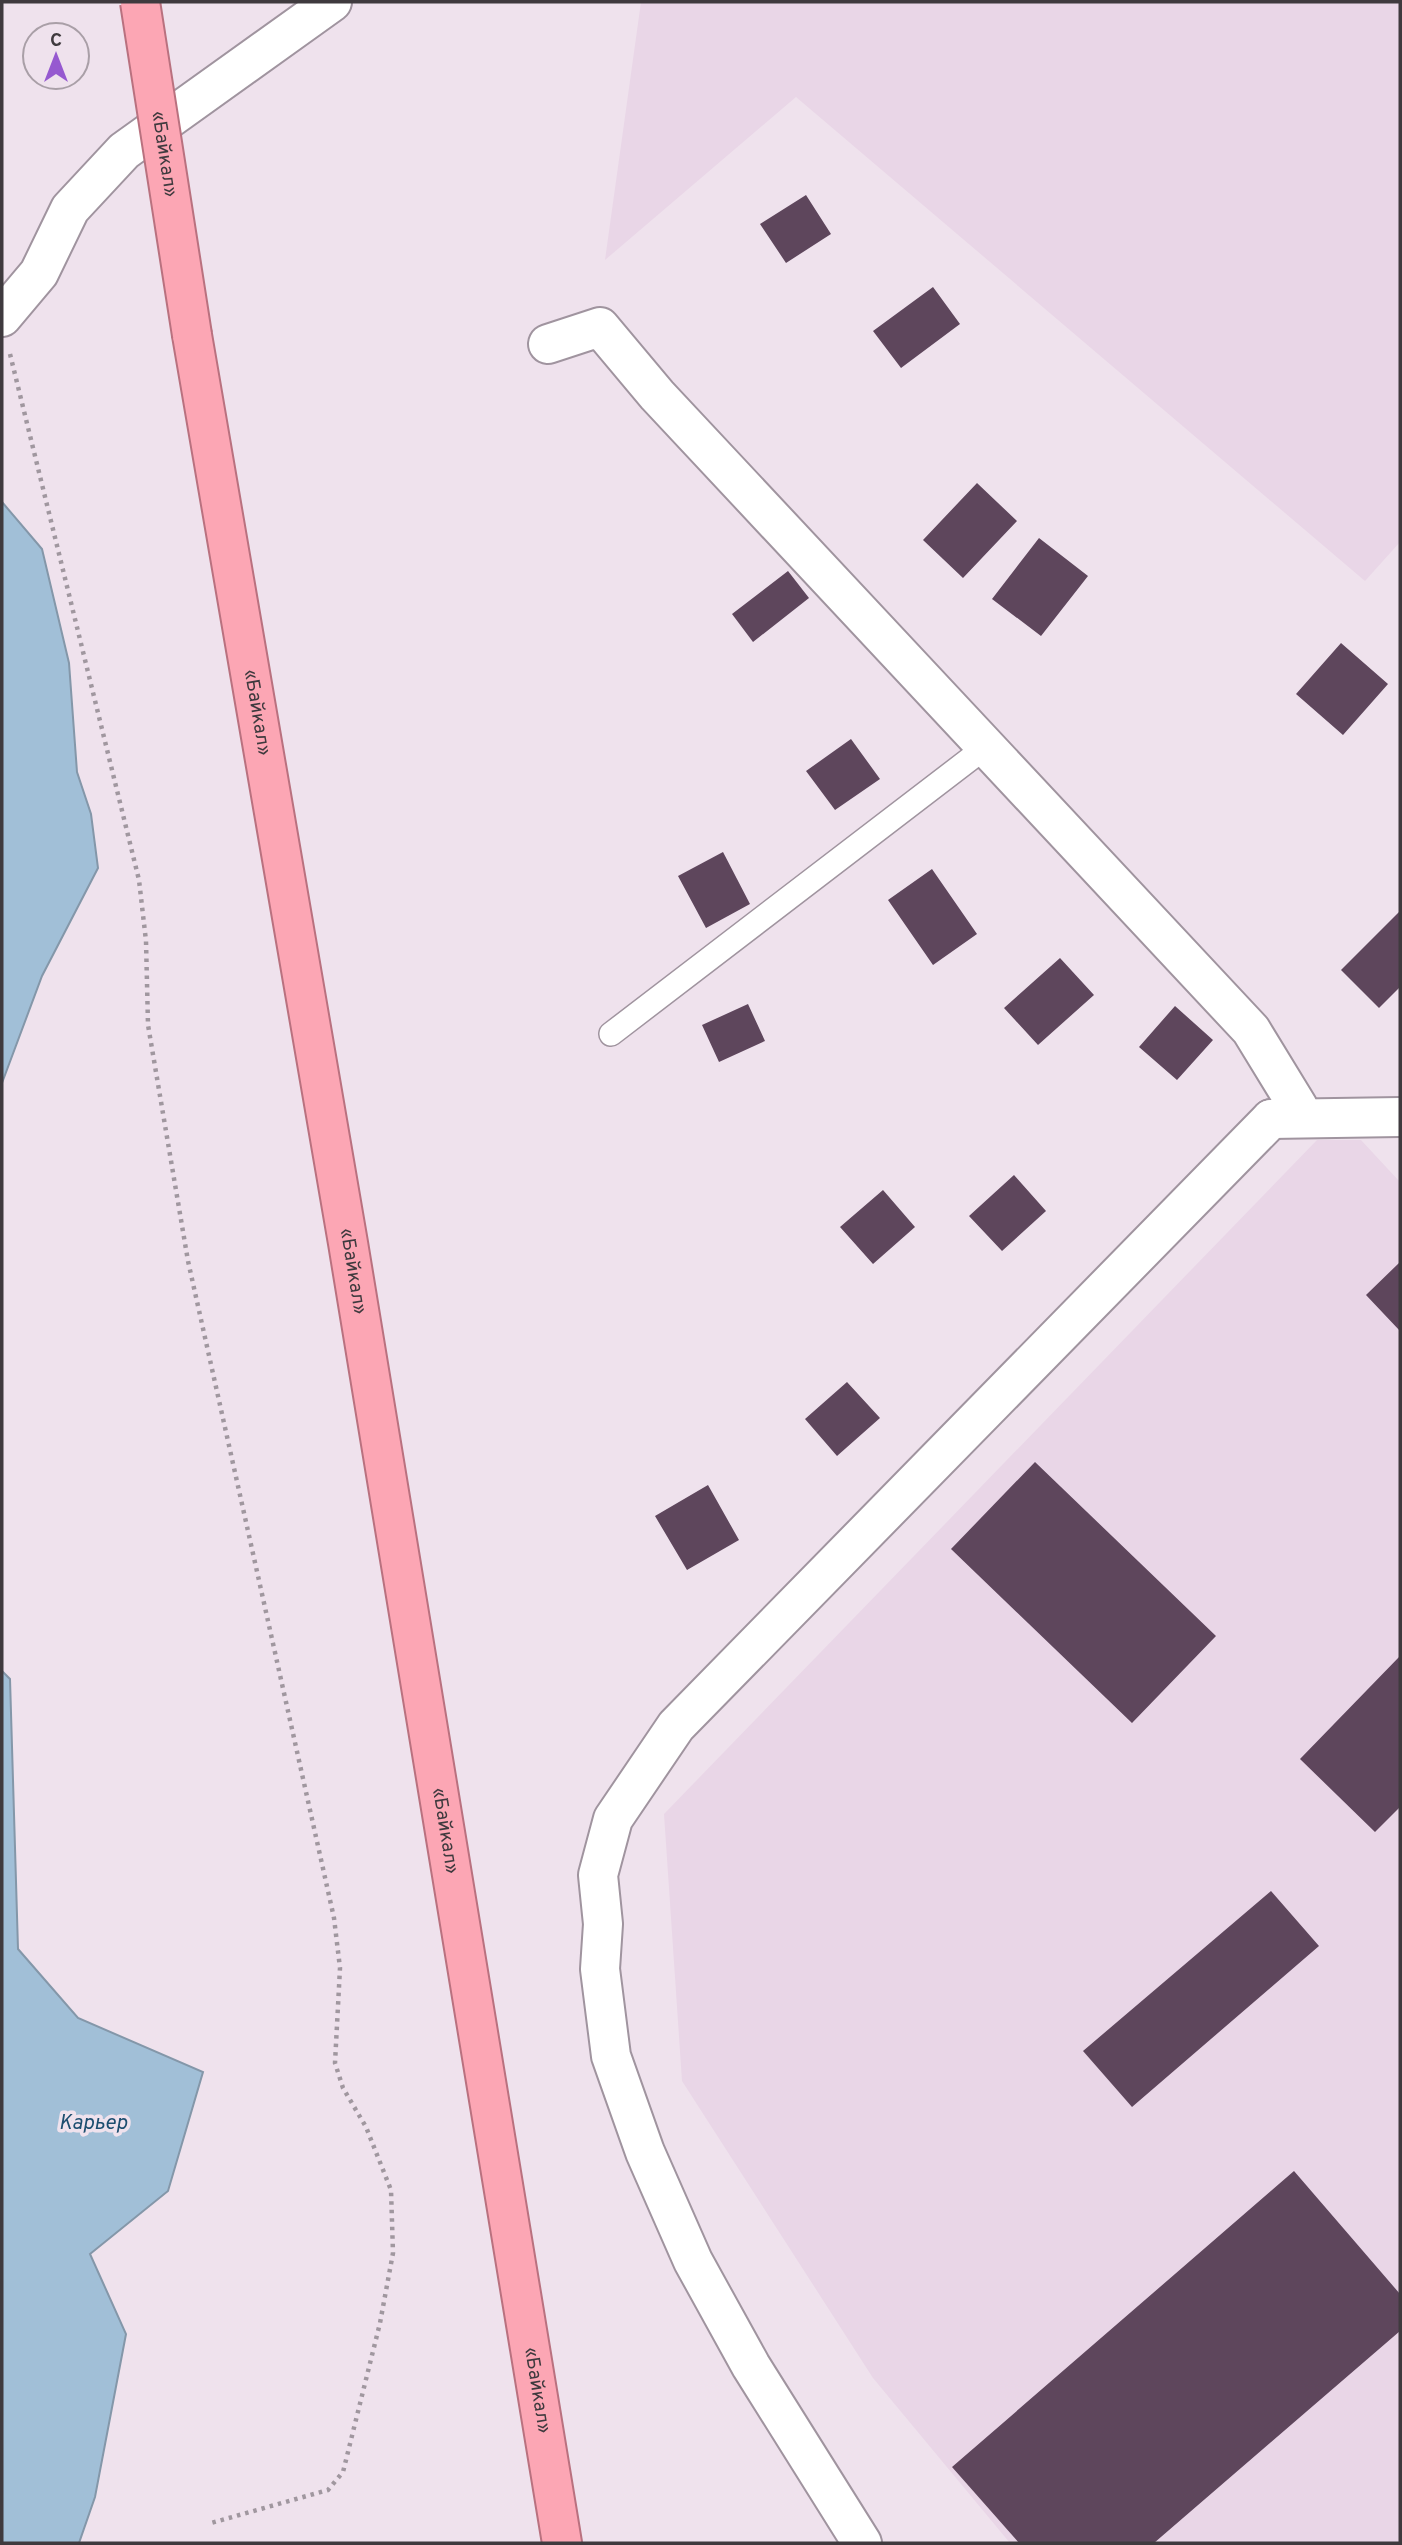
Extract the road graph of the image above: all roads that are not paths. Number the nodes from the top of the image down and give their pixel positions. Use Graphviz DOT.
graph roads {
  1 [pos="140,2"];
  2 [pos="332,2"];
  3 [pos="5,332"];
  4 [pos="548,344"];
  5 [pos="987,746"];
  6 [pos="611,1034"];
  7 [pos="1400,1117"];
  8 [pos="1286,1118"];
  9 [pos="562,2543"];
  10 [pos="862,2543"];
  1 -- 9 [label="highway, «Байкал», bridge"];
  2 -- 3 [label="street"];
  4 -- 5 [label="street"];
  5 -- 6 [label="lane"];
  5 -- 8 [label="street"];
  7 -- 8 [label="street"];
  8 -- 10 [label="street"];
}
